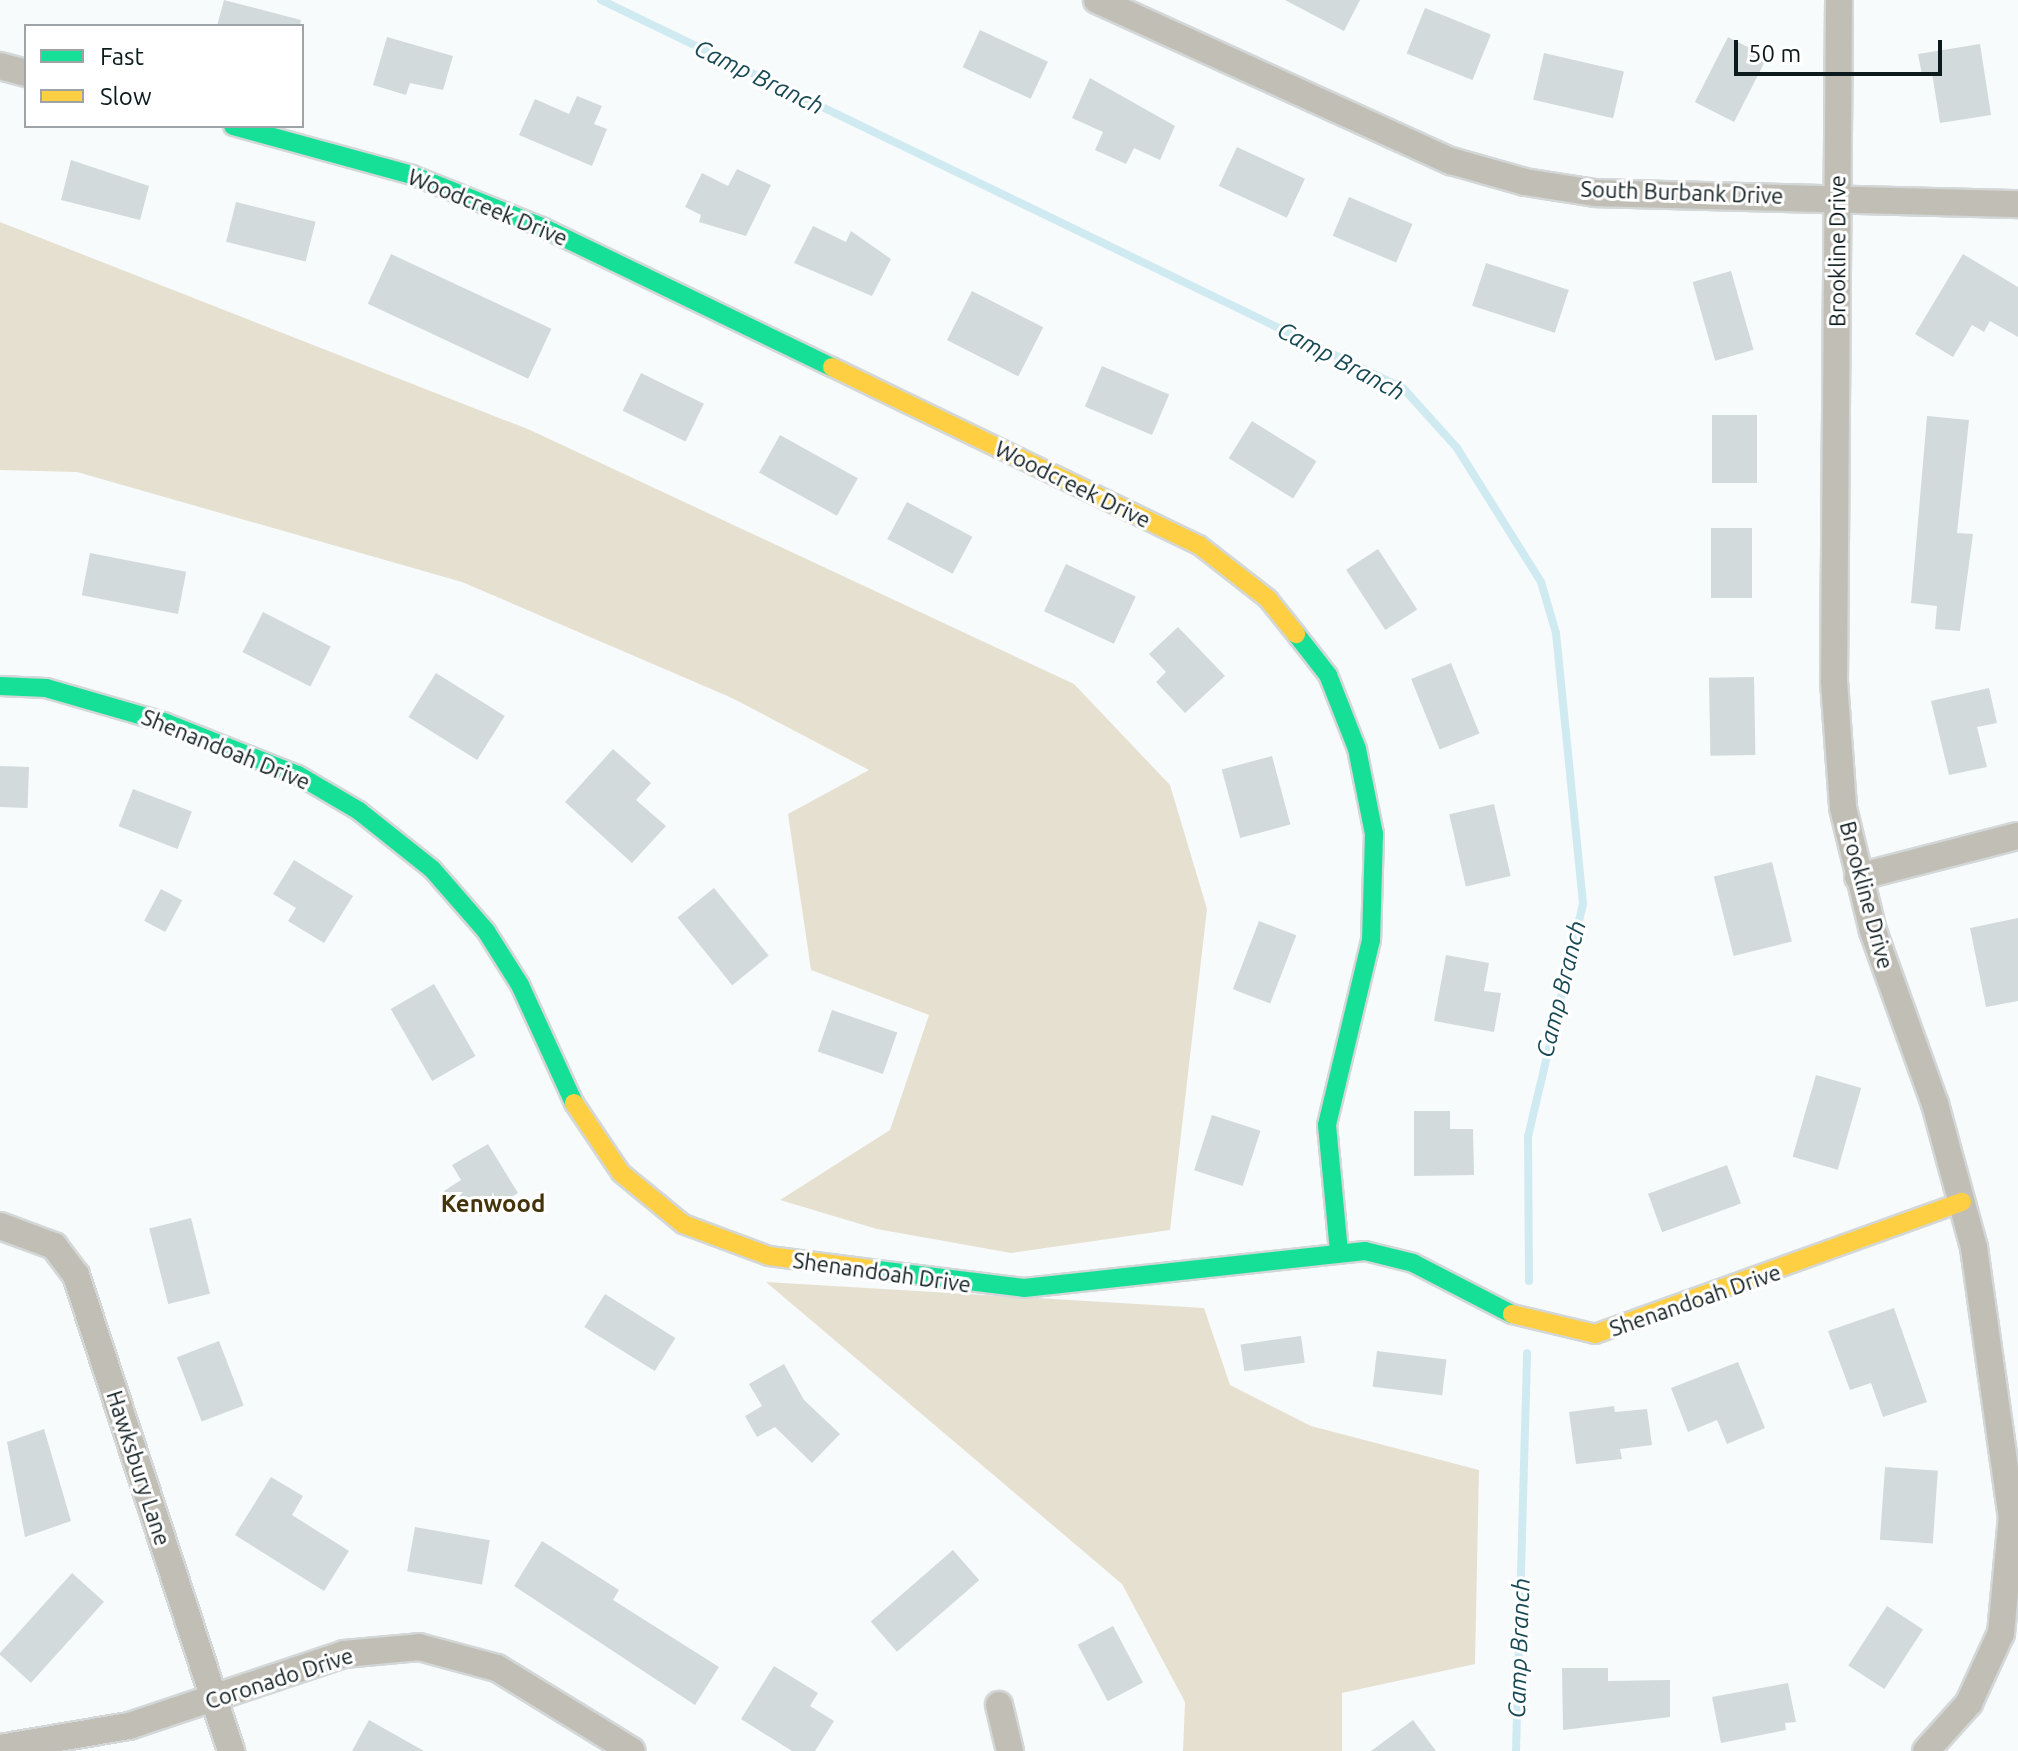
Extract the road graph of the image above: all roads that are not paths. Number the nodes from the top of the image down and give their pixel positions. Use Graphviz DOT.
graph roads {
  1 [pos="1097,0"];
  2 [pos="1839,0"];
  3 [pos="0,66"];
  4 [pos="24,72"];
  5 [pos="240,128"];
  6 [pos="1837,195"];
  7 [pos="2018,204"];
  8 [pos="0,686"];
  9 [pos="2018,836"];
  10 [pos="1858,877"];
  11 [pos="1962,1202"];
  12 [pos="0,1226"];
  13 [pos="1339,1253"];
  14 [pos="2007,1393"];
  15 [pos="212,1698"];
  16 [pos="999,1705"];
  17 [pos="0,1748"];
  18 [pos="231,1751"];
  19 [pos="632,1751"];
  20 [pos="1010,1751"];
  21 [pos="1926,1751"];
  1 -- 6 [label="street, South Burbank Drive"];
  2 -- 6 [label="street, Brookline Drive"];
  3 -- 4 [label="street"];
  5 -- 13 [label="street, Woodcreek Drive"];
  6 -- 7 [label="street, South Burbank Drive"];
  6 -- 10 [label="street, Brookline Drive"];
  8 -- 13 [label="street, Shenandoah Drive"];
  9 -- 10 [label="street"];
  10 -- 11 [label="street, Brookline Drive"];
  11 -- 13 [label="street, Shenandoah Drive"];
  11 -- 14 [label="street, Brookline Drive"];
  12 -- 15 [label="street, Hawksbury Lane"];
  14 -- 21 [label="street, Brookline Drive"];
  15 -- 17 [label="street, Coronado Drive"];
  15 -- 18 [label="street, Hawksbury Lane"];
  15 -- 19 [label="street, Coronado Drive"];
  16 -- 20 [label="street"];
}
